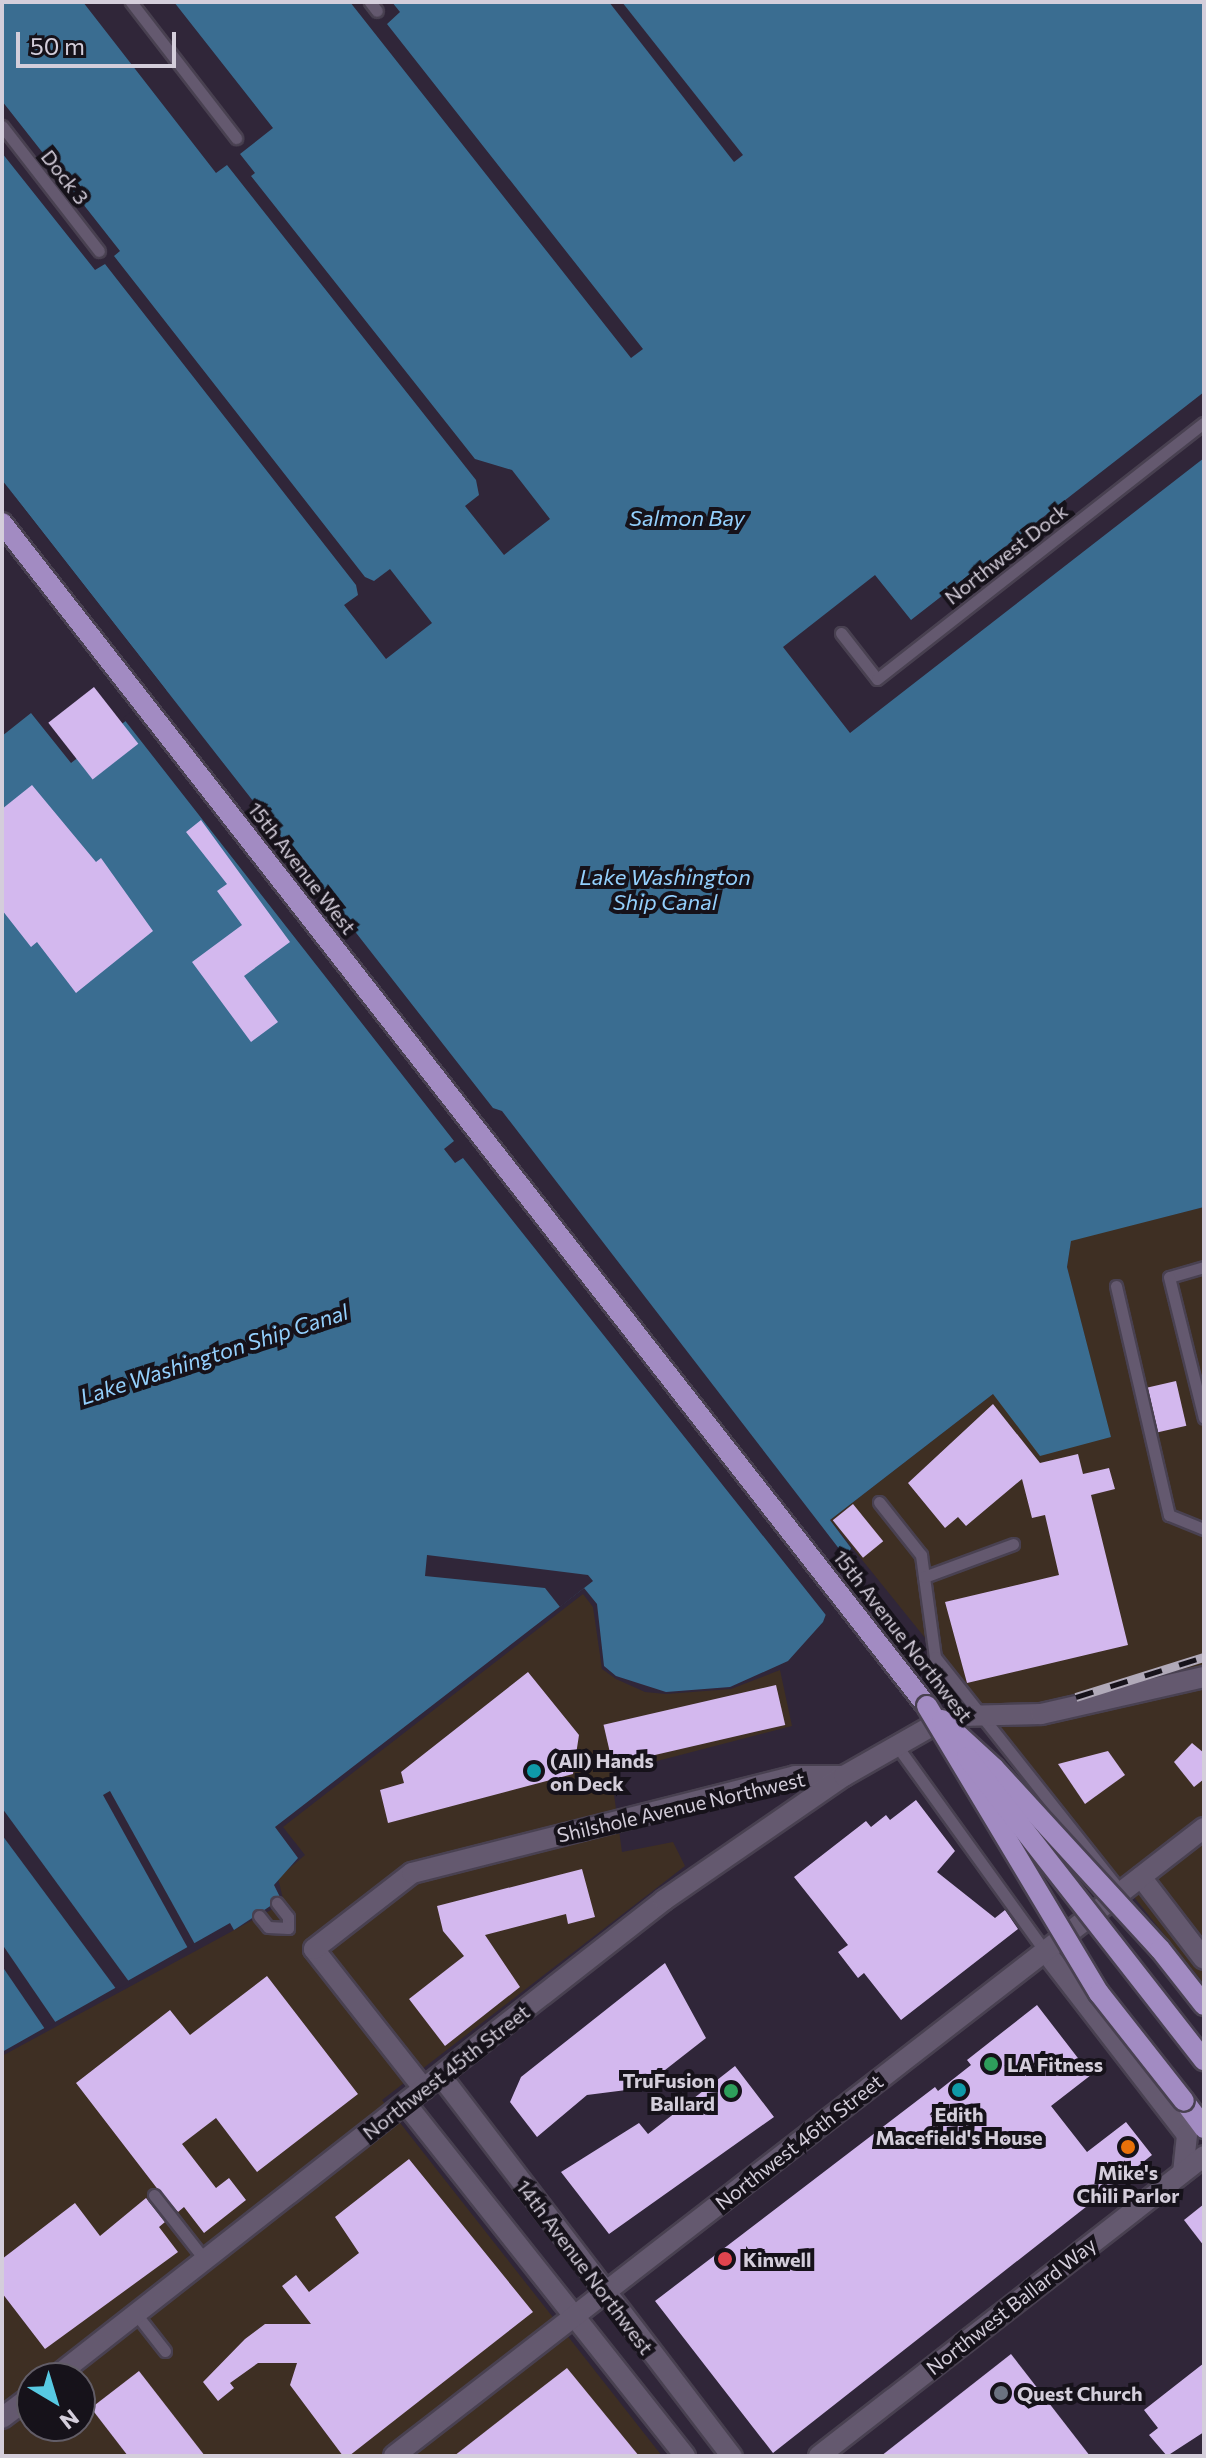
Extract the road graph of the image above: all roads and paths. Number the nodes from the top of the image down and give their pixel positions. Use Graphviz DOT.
graph roads {
  1 [pos="131,2"];
  2 [pos="2,126"];
  3 [pos="236,138"];
  4 [pos="99,251"];
  5 [pos="1204,423"];
  6 [pos="2,523"];
  7 [pos="841,633"];
  8 [pos="564,1243"];
  9 [pos="1204,1267"];
  10 [pos="1116,1286"];
  11 [pos="1204,1418"];
  12 [pos="879,1502"];
  13 [pos="1204,1529"];
  14 [pos="1013,1544"];
  15 [pos="924,1577"];
  16 [pos="1204,1677"];
  17 [pos="927,1706"];
  18 [pos="980,1713"];
  19 [pos="897,1746"];
  20 [pos="844,1776"];
  21 [pos="1204,1828"];
  22 [pos="1141,1877"];
  23 [pos="1121,1892"];
  24 [pos="277,1903"];
  25 [pos="259,1916"];
  26 [pos="1045,1951"];
  27 [pos="1204,1959"];
  28 [pos="1204,2005"];
  29 [pos="1204,2060"];
  30 [pos="441,2076"];
  31 [pos="424,2089"];
  32 [pos="406,2104"];
  33 [pos="1204,2128"];
  34 [pos="1204,2156"];
  35 [pos="1183,2171"];
  36 [pos="154,2195"];
  37 [pos="205,2260"];
  38 [pos="603,2294"];
  39 [pos="136,2314"];
  40 [pos="574,2317"];
  41 [pos="165,2351"];
  42 [pos="74,2362"];
  43 [pos="394,2456"];
  44 [pos="685,2456"];
  45 [pos="732,2456"];
  46 [pos="819,2456"];
  1 -- 3 [label="lane"];
  2 -- 4 [label="lane, Dock 3"];
  5 -- 7 [label="lane, Northwest Dock"];
  6 -- 8 [label="main road, 15th Avenue West"];
  8 -- 17 [label="main road, 15th Avenue Northwest"];
  9 -- 11 [label="lane"];
  10 -- 13 [label="lane"];
  12 -- 15 [label="lane"];
  14 -- 15 [label="lane"];
  15 -- 18 [label="lane, 15th Avenue Northwest"];
  16 -- 18 [label="street, Shilshole Avenue Northwest"];
  17 -- 28 [label="main road, bridge"];
  17 -- 29 [label="main road, 15th Avenue Northwest, bridge"];
  17 -- 33 [label="main road, bridge"];
  18 -- 19 [label="street, Shilshole Avenue Northwest"];
  18 -- 23 [label="lane, 15th Avenue Northwest"];
  19 -- 20 [label="street, Shilshole Avenue Northwest"];
  19 -- 26 [label="lane"];
  20 -- 30 [label="street, Northwest 45th Street"];
  20 -- 31 [label="street, Shilshole Avenue Northwest"];
  21 -- 22 [label="street, Northwest 46th Street"];
  22 -- 23 [label="street, Northwest 46th Street"];
  22 -- 27 [label="street"];
  23 -- 26 [label="street, Northwest 46th Street"];
  24 -- 25 [label="lane"];
  26 -- 35 [label="street"];
  26 -- 38 [label="street, Northwest 46th Street"];
  30 -- 31 [label="street, Northwest 45th Street"];
  30 -- 38 [label="street, 14th Avenue Northwest"];
  31 -- 32 [label="street, Northwest 45th Street"];
  32 -- 37 [label="street, Northwest 45th Street"];
  32 -- 40 [label="street, 14th Avenue Northwest"];
  34 -- 35 [label="street, Northwest Ballard Way"];
  35 -- 46 [label="street, Northwest Ballard Way"];
  36 -- 37 [label="lane"];
  37 -- 39 [label="street, Northwest 45th Street"];
  38 -- 40 [label="street, Northwest 46th Street"];
  38 -- 45 [label="street, 14th Avenue Northwest"];
  39 -- 41 [label="lane"];
  39 -- 42 [label="street, Northwest 45th Street"];
  40 -- 43 [label="street, Northwest 46th Street"];
  40 -- 44 [label="street, 14th Avenue Northwest"];
}
